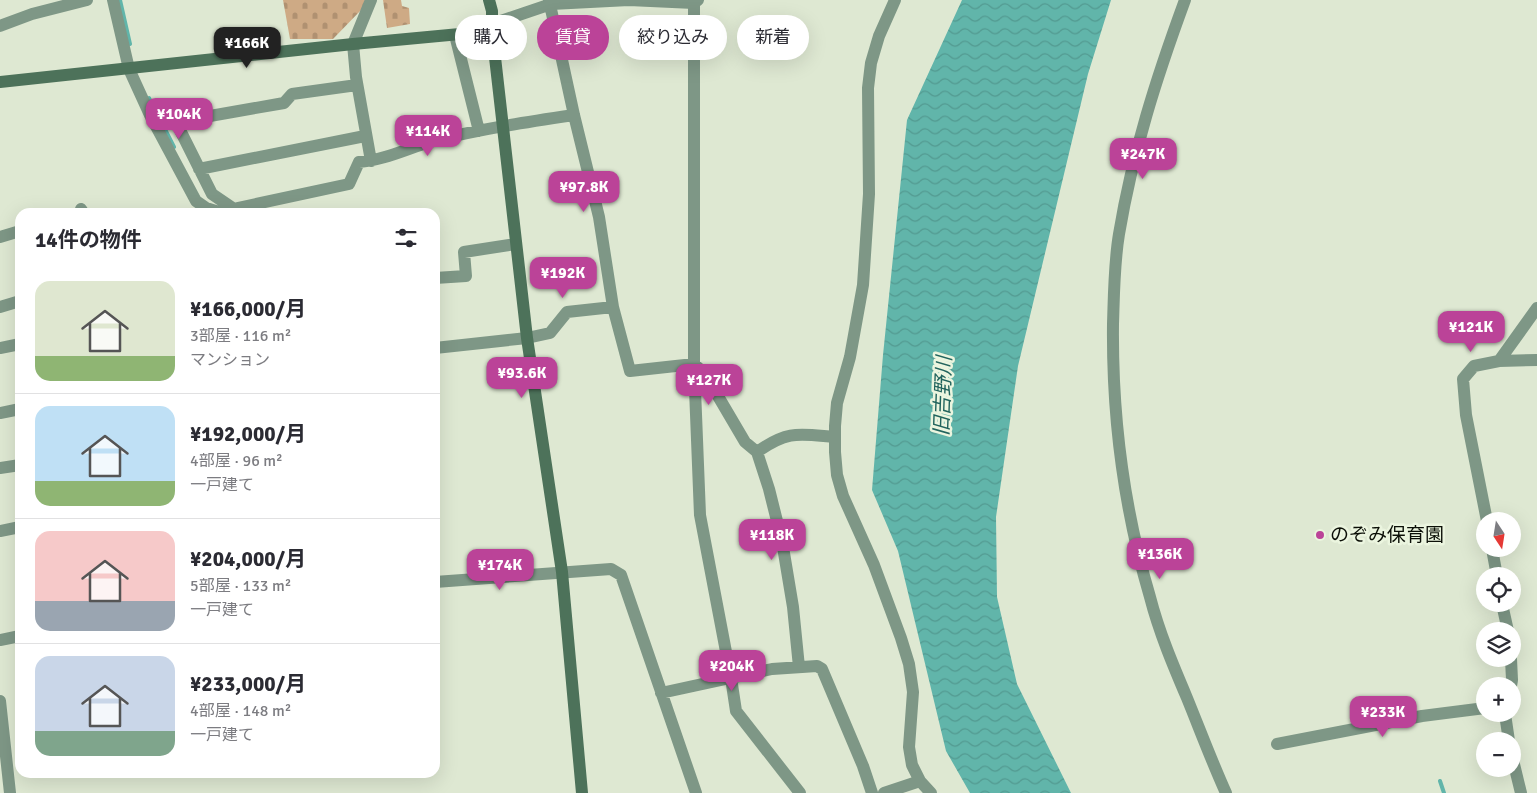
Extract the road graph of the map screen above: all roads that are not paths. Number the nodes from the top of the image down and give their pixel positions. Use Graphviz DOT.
graph roads {
  1 [pos="35,0"];
  2 [pos="87,0"];
  3 [pos="113,0"];
  4 [pos="371,0"];
  5 [pos="489,0"];
  6 [pos="895,0"];
  7 [pos="1185,0"];
  8 [pos="695,1"];
  9 [pos="550,2"];
  10 [pos="39,12"];
  11 [pos="492,15"];
  12 [pos="520,15"];
  13 [pos="0,26"];
  14 [pos="455,34"];
  15 [pos="352,44"];
  16 [pos="461,60"];
  17 [pos="495,60"];
  18 [pos="129,69"];
  19 [pos="0,82"];
  20 [pos="358,85"];
  21 [pos="574,115"];
  22 [pos="502,125"];
  23 [pos="479,131"];
  24 [pos="365,136"];
  25 [pos="371,161"];
  26 [pos="199,169"];
  27 [pos="206,208"];
  28 [pos="230,208"];
  29 [pos="247,208"];
  30 [pos="15,232"];
  31 [pos="0,237"];
  32 [pos="516,244"];
  33 [pos="440,278"];
  34 [pos="15,302"];
  35 [pos="0,307"];
  36 [pos="613,307"];
  37 [pos="1537,308"];
  38 [pos="527,338"];
  39 [pos="15,345"];
  40 [pos="440,347"];
  41 [pos="0,348"];
  42 [pos="1537,360"];
  43 [pos="1499,361"];
  44 [pos="694,364"];
  45 [pos="15,410"];
  46 [pos="0,412"];
  47 [pos="834,437"];
  48 [pos="757,452"];
  49 [pos="15,465"];
  50 [pos="0,468"];
  51 [pos="1485,512"];
  52 [pos="15,529"];
  53 [pos="0,531"];
  54 [pos="562,572"];
  55 [pos="440,582"];
  56 [pos="15,637"];
  57 [pos="0,640"];
  58 [pos="799,667"];
  59 [pos="732,678"];
  60 [pos="661,692"];
  61 [pos="0,701"];
  62 [pos="1476,709"];
  63 [pos="1277,744"];
  64 [pos="4,762"];
  65 [pos="1517,777"];
  66 [pos="920,781"];
  67 [pos="10,793"];
  68 [pos="582,793"];
  69 [pos="696,793"];
  70 [pos="800,793"];
  71 [pos="872,793"];
  72 [pos="885,793"];
  73 [pos="931,793"];
  74 [pos="1226,793"];
  75 [pos="1521,793"];
  1 -- 10 [label="street"];
  2 -- 10 [label="street"];
  3 -- 18 [label="street"];
  4 -- 15 [label="street"];
  5 -- 11 [label="street"];
  6 -- 47 [label="street"];
  7 -- 74 [label="street"];
  8 -- 9 [label="street"];
  8 -- 44 [label="street"];
  9 -- 12 [label="street"];
  9 -- 21 [label="street"];
  10 -- 13 [label="street"];
  14 -- 15 [label="street"];
  15 -- 18 [label="street"];
  15 -- 20 [label="street"];
  16 -- 23 [label="street"];
  17 -- 22 [label="street"];
  18 -- 19 [label="street"];
  18 -- 27 [label="street"];
  20 -- 24 [label="street"];
  20 -- 26 [label="street"];
  21 -- 22 [label="street"];
  21 -- 36 [label="street"];
  22 -- 23 [label="street"];
  22 -- 32 [label="street"];
  23 -- 25 [label="street"];
  24 -- 25 [label="street"];
  24 -- 26 [label="street"];
  25 -- 29 [label="street"];
  26 -- 28 [label="street"];
  30 -- 31 [label="street"];
  32 -- 33 [label="street"];
  32 -- 38 [label="street"];
  34 -- 35 [label="street"];
  36 -- 38 [label="street"];
  36 -- 44 [label="street"];
  37 -- 43 [label="street"];
  38 -- 40 [label="street"];
  38 -- 54 [label="street"];
  39 -- 41 [label="street"];
  42 -- 43 [label="street"];
  43 -- 51 [label="street"];
  44 -- 48 [label="street"];
  44 -- 59 [label="street"];
  45 -- 46 [label="street"];
  47 -- 48 [label="street"];
  47 -- 66 [label="street"];
  48 -- 58 [label="street"];
  49 -- 50 [label="street"];
  52 -- 53 [label="street"];
  54 -- 55 [label="street"];
  54 -- 60 [label="street"];
  54 -- 68 [label="street"];
  56 -- 57 [label="street"];
  58 -- 59 [label="street"];
  58 -- 71 [label="street"];
  59 -- 60 [label="street"];
  59 -- 70 [label="street"];
  60 -- 69 [label="street"];
  61 -- 64 [label="street"];
  62 -- 63 [label="street"];
  64 -- 67 [label="street"];
  65 -- 75 [label="street"];
  66 -- 72 [label="street"];
  66 -- 73 [label="street"];
}
